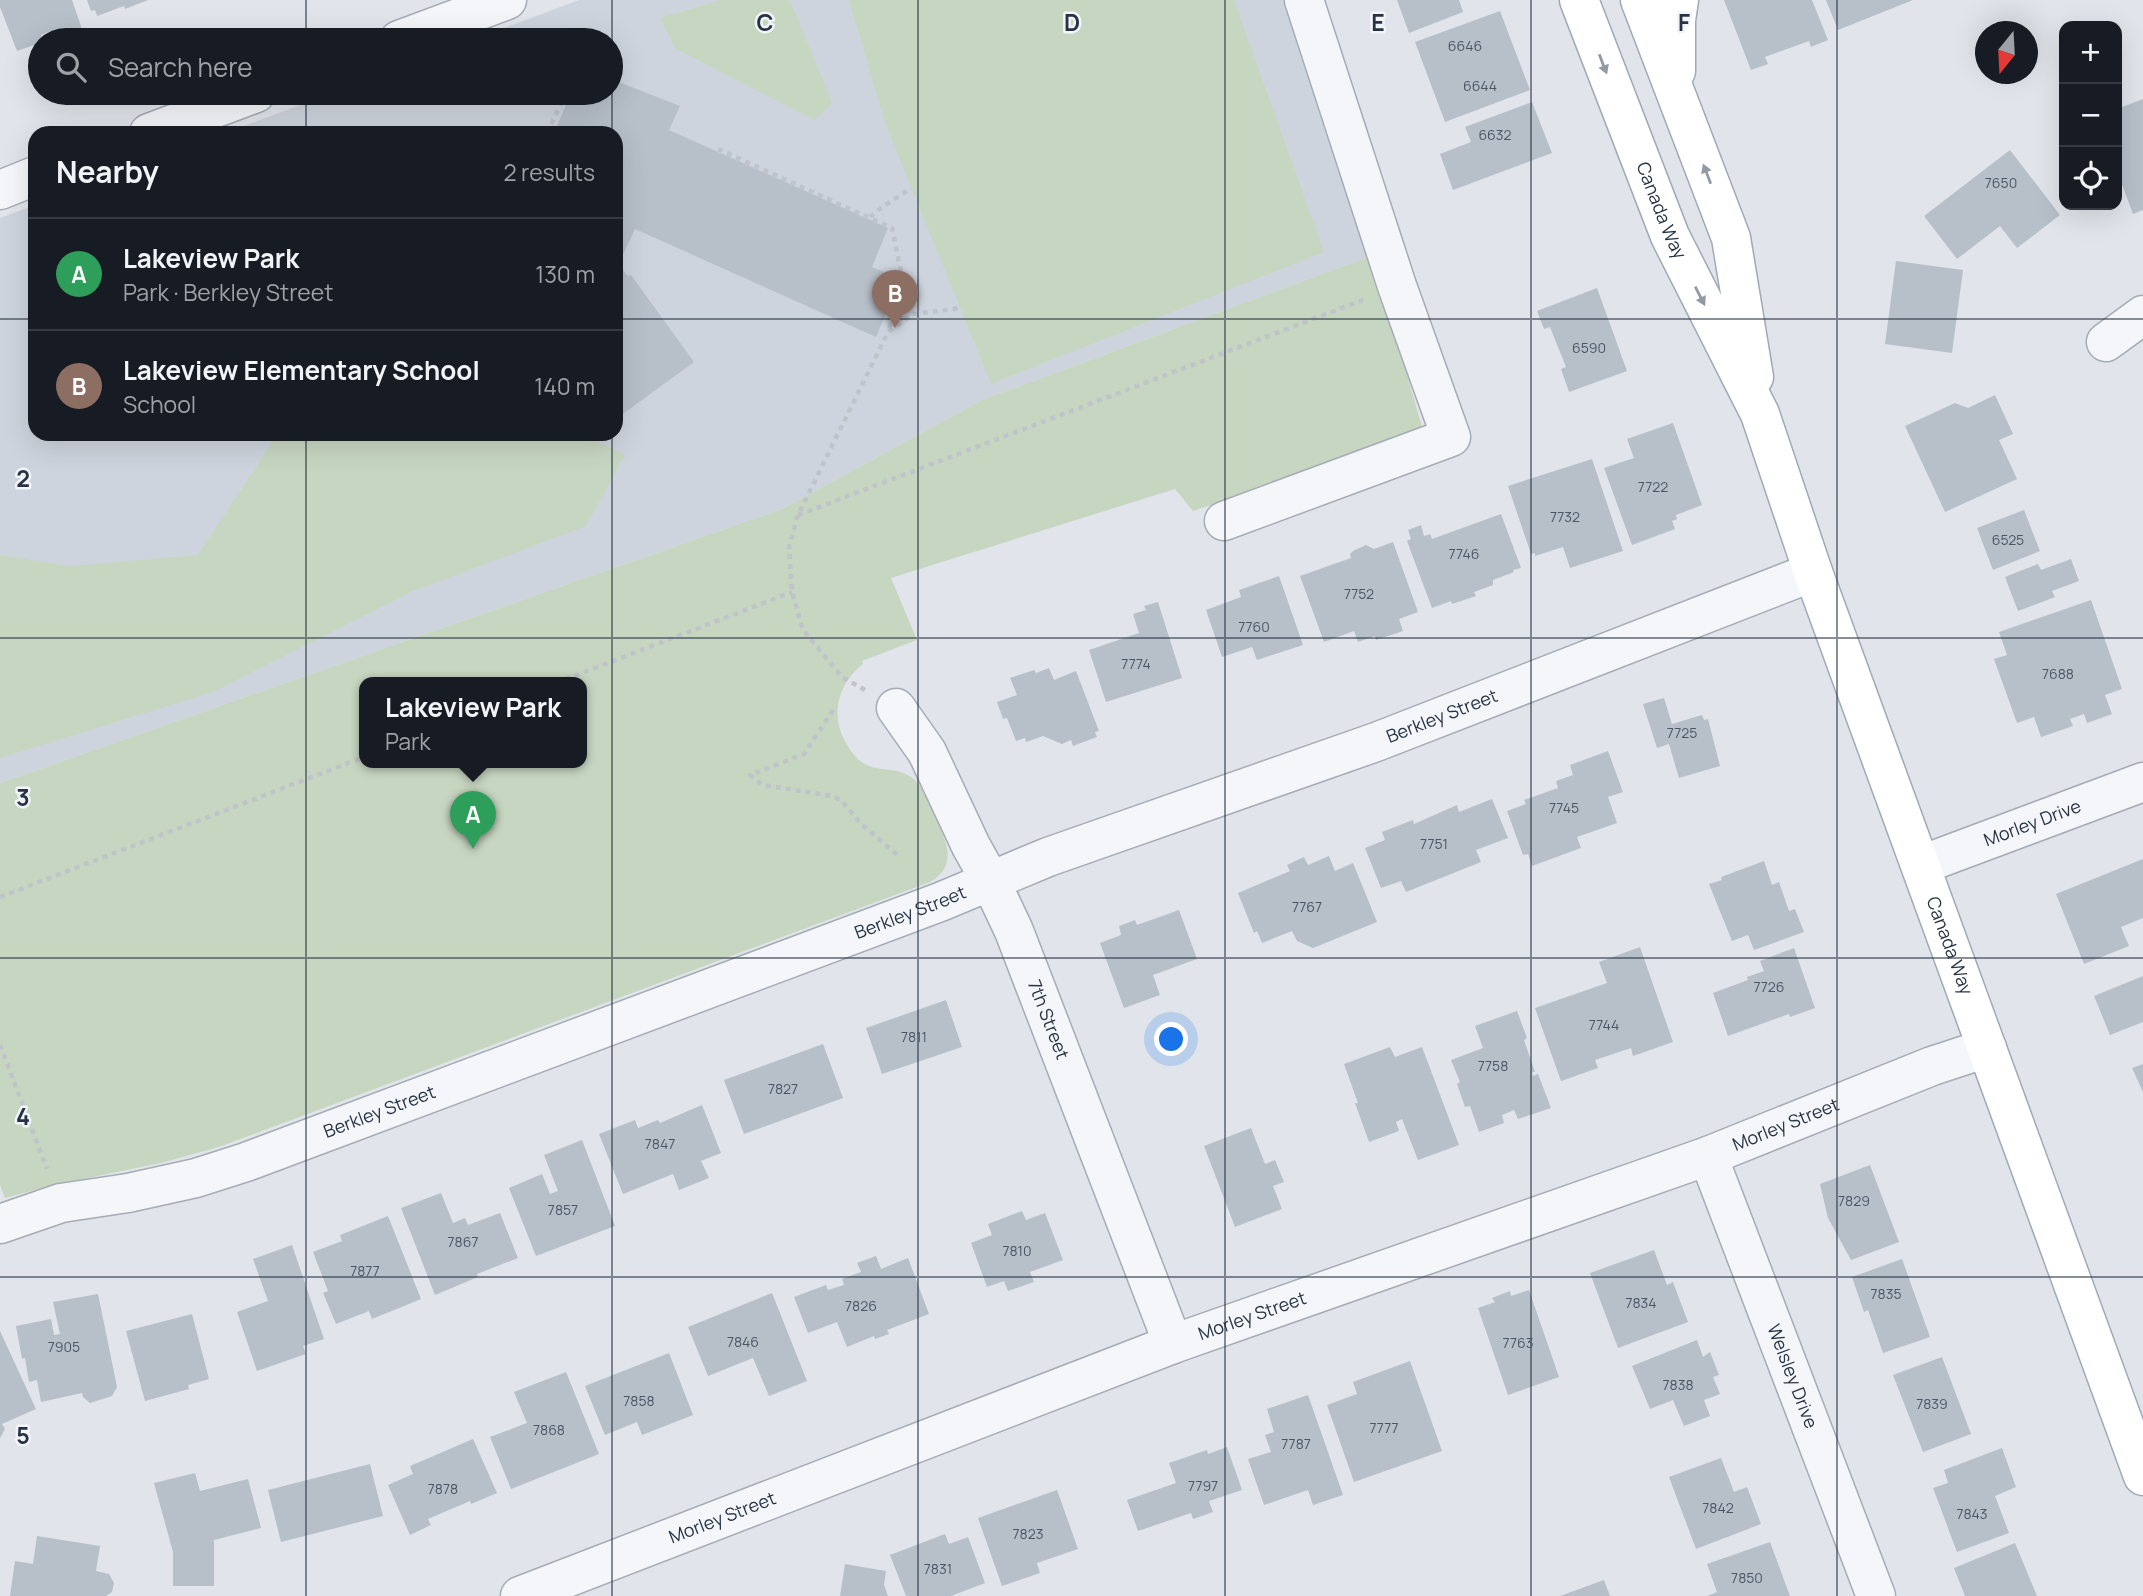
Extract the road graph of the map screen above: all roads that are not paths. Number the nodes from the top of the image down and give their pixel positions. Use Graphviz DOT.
graph roads {
  1 [pos="507,0"];
  2 [pos="1304,0"];
  3 [pos="1579,0"];
  4 [pos="1640,0"];
  5 [pos="1679,0"];
  6 [pos="431,28"];
  7 [pos="1676,94"];
  8 [pos="224,105"];
  9 [pos="168,126"];
  10 [pos="28,179"];
  11 [pos="0,190"];
  12 [pos="2143,316"];
  13 [pos="2106,342"];
  14 [pos="1760,414"];
  15 [pos="1224,521"];
  16 [pos="1813,572"];
  17 [pos="896,708"];
  18 [pos="2143,782"];
  19 [pos="1921,865"];
  20 [pos="990,880"];
  21 [pos="1987,1048"];
  22 [pos="1708,1156"];
  23 [pos="0,1224"];
  24 [pos="1173,1344"];
  25 [pos="2143,1476"];
  26 [pos="526,1595"];
  27 [pos="1877,1596"];
  1 -- 6 [label="street"];
  2 -- 15 [label="street"];
  3 -- 14 [label="main road, Canada Way, one-way"];
  4 -- 7 [label="main road, Canada Way"];
  5 -- 7 [label="main road"];
  14 -- 7 [label="main road, Canada Way, one-way"];
  8 -- 9 [label="street"];
  10 -- 11 [label="street"];
  12 -- 13 [label="street"];
  14 -- 16 [label="main road, Canada Way"];
  16 -- 19 [label="main road, Canada Way"];
  16 -- 20 [label="street, Berkley Street"];
  17 -- 20 [label="street, 7th Street"];
  18 -- 19 [label="street, Morley Drive"];
  19 -- 21 [label="main road, Canada Way"];
  20 -- 23 [label="street, Berkley Street"];
  20 -- 24 [label="street, 7th Street"];
  21 -- 22 [label="street, Morley Street"];
  21 -- 25 [label="main road, Canada Way"];
  22 -- 24 [label="street, Morley Street"];
  22 -- 27 [label="street, Welsley Drive"];
  24 -- 26 [label="street, Morley Street"];
}
